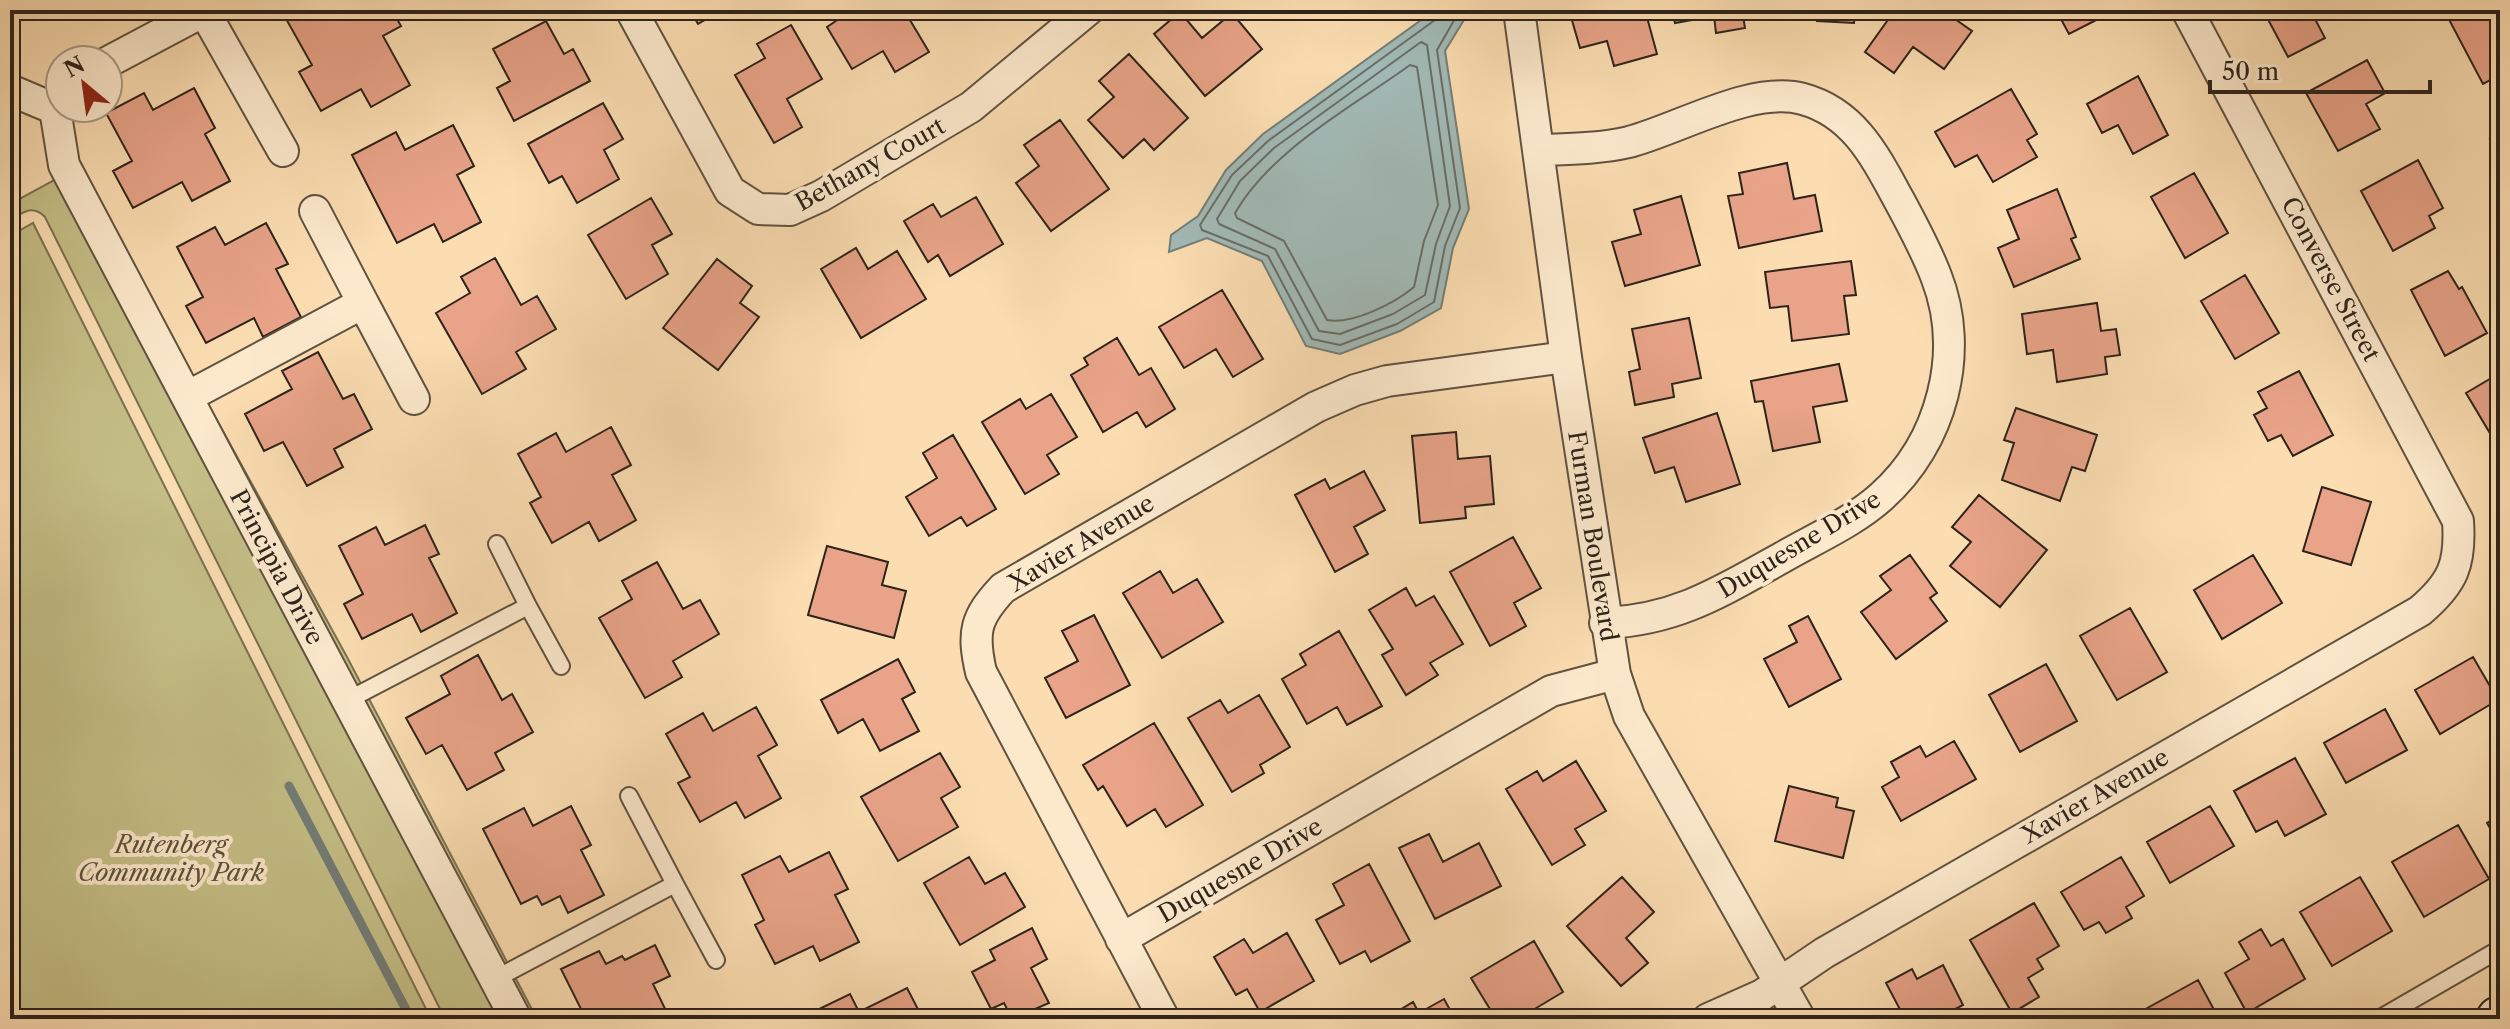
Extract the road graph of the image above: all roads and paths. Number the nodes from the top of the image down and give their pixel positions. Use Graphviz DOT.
graph roads {
  1 [pos="631,10"];
  2 [pos="1088,10"];
  3 [pos="1519,10"];
  4 [pos="2187,10"];
  5 [pos="205,11"];
  6 [pos="124,54"];
  7 [pos="10,90"];
  8 [pos="44,101"];
  9 [pos="60,124"];
  10 [pos="1539,150"];
  11 [pos="283,151"];
  12 [pos="315,211"];
  13 [pos="363,303"];
  14 [pos="1566,357"];
  15 [pos="187,397"];
  16 [pos="414,399"];
  17 [pos="497,544"];
  18 [pos="2461,552"];
  19 [pos="528,606"];
  20 [pos="1605,623"];
  21 [pos="561,666"];
  22 [pos="1615,674"];
  23 [pos="348,700"];
  24 [pos="629,796"];
  25 [pos="675,884"];
  26 [pos="1121,939"];
  27 [pos="2500,949"];
  28 [pos="716,960"];
  29 [pos="495,979"];
  30 [pos="1779,983"];
  31 [pos="516,1019"];
  32 [pos="1164,1019"];
  33 [pos="1708,1019"];
  34 [pos="1800,1019"];
  35 [pos="2379,1019"];
  1 -- 2 [label="street, Bethany Court"];
  3 -- 10 [label="street, Furman Boulevard"];
  4 -- 18 [label="street, Converse Street"];
  5 -- 6 [label="street"];
  5 -- 11 [label="street"];
  7 -- 8 [label="street"];
  9 -- 15 [label="street, Principia Drive"];
  10 -- 14 [label="street, Furman Boulevard"];
  10 -- 20 [label="street, Duquesne Drive"];
  12 -- 13 [label="street"];
  13 -- 15 [label="street"];
  13 -- 16 [label="street"];
  14 -- 20 [label="street, Furman Boulevard"];
  14 -- 26 [label="street, Xavier Avenue"];
  15 -- 23 [label="street, Principia Drive"];
  17 -- 19 [label="lane"];
  18 -- 30 [label="street, Xavier Avenue"];
  19 -- 21 [label="lane"];
  19 -- 23 [label="lane"];
  20 -- 22 [label="street, Furman Boulevard"];
  22 -- 26 [label="street, Duquesne Drive"];
  22 -- 30 [label="street, Furman Boulevard"];
  23 -- 29 [label="street, Principia Drive"];
  24 -- 25 [label="lane"];
  25 -- 28 [label="lane"];
  25 -- 29 [label="lane"];
  26 -- 32 [label="street, Xavier Avenue"];
  27 -- 35 [label="lane"];
  29 -- 31 [label="street, Principia Drive"];
  30 -- 33 [label="street, Xavier Avenue"];
  30 -- 34 [label="street, Furman Boulevard"];
}
